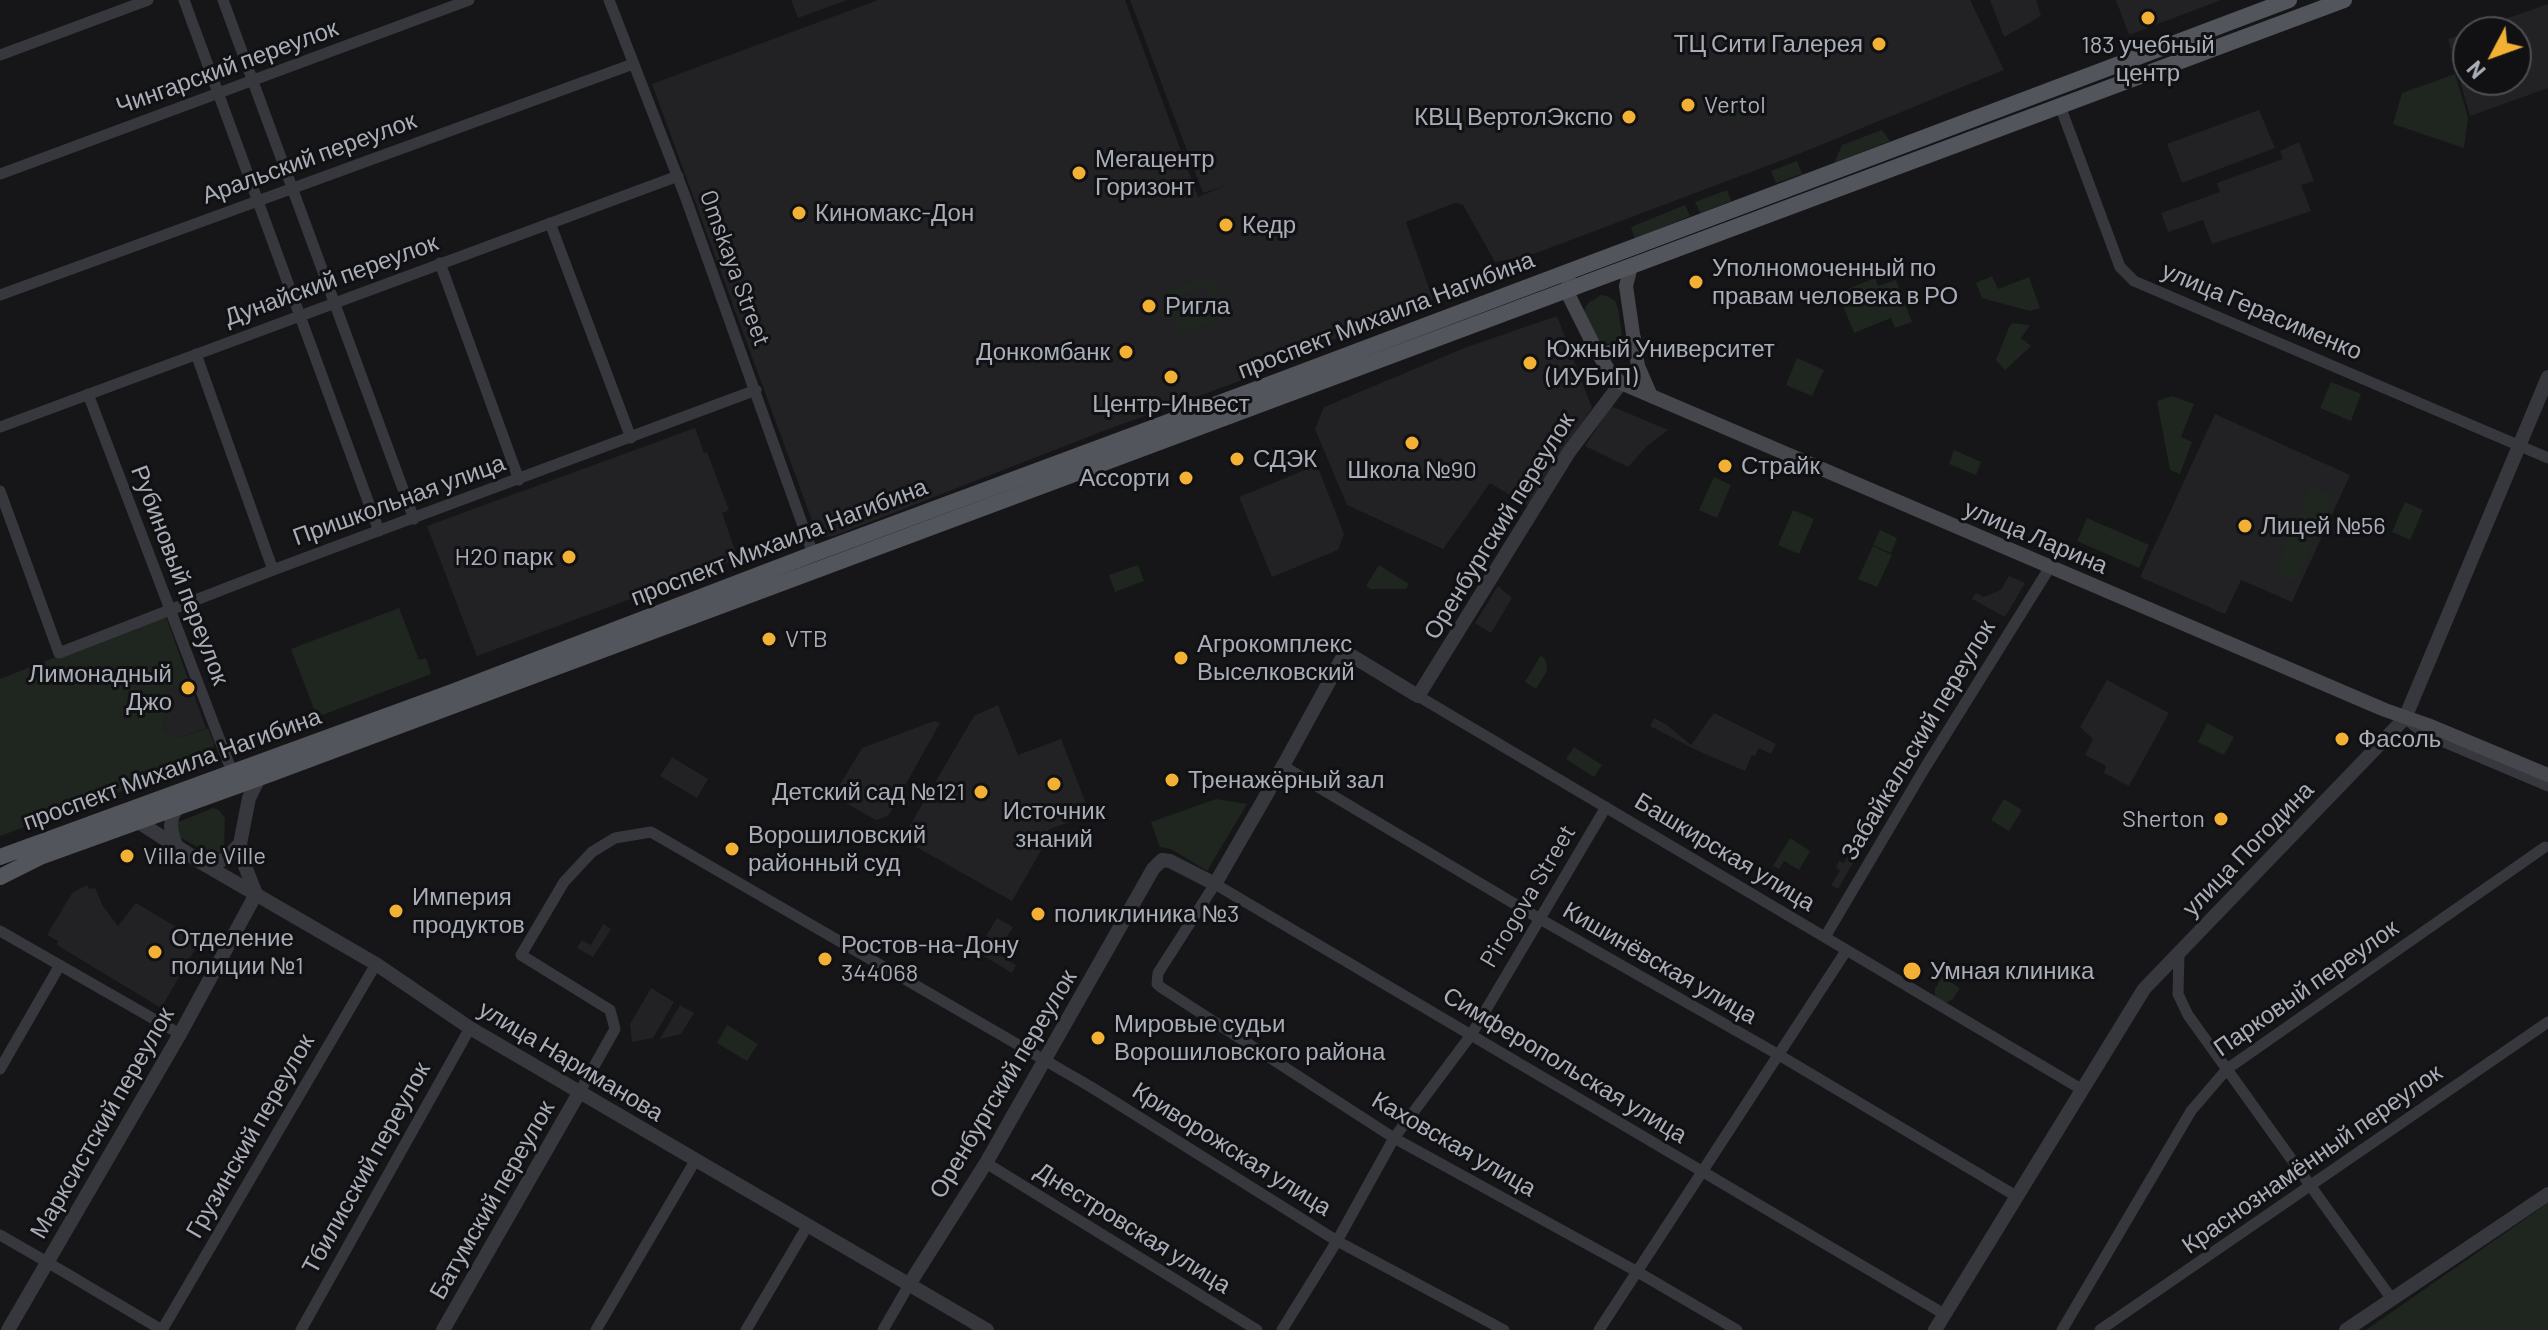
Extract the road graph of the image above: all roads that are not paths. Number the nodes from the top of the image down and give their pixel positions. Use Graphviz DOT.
graph roads {
  1 [pos="148,0"];
  2 [pos="184,0"];
  3 [pos="223,0"];
  4 [pos="469,0"];
  5 [pos="609,0"];
  6 [pos="2289,0"];
  7 [pos="2344,0"];
  8 [pos="0,55"];
  9 [pos="633,64"];
  10 [pos="253,81"];
  11 [pos="218,94"];
  12 [pos="2060,106"];
  13 [pos="0,174"];
  14 [pos="678,176"];
  15 [pos="292,187"];
  16 [pos="257,200"];
  17 [pos="550,223"];
  18 [pos="1601,260"];
  19 [pos="440,263"];
  20 [pos="1631,266"];
  21 [pos="1574,270"];
  22 [pos="1615,272"];
  23 [pos="1626,286"];
  24 [pos="1566,290"];
  25 [pos="0,295"];
  26 [pos="334,302"];
  27 [pos="299,315"];
  28 [pos="1634,338"];
  29 [pos="1596,350"];
  30 [pos="196,354"];
  31 [pos="1638,366"];
  32 [pos="2548,377"];
  33 [pos="1621,383"];
  34 [pos="756,390"];
  35 [pos="88,394"];
  36 [pos="1651,396"];
  37 [pos="0,427"];
  38 [pos="631,438"];
  39 [pos="2518,445"];
  40 [pos="2548,458"];
  41 [pos="519,480"];
  42 [pos="0,491"];
  43 [pos="414,519"];
  44 [pos="379,531"];
  45 [pos="813,554"];
  46 [pos="2050,567"];
  47 [pos="273,570"];
  48 [pos="169,610"];
  49 [pos="1418,696"];
  50 [pos="2405,718"];
  51 [pos="1283,766"];
  52 [pos="2548,775"];
  53 [pos="259,778"];
  54 [pos="231,783"];
  55 [pos="200,784"];
  56 [pos="2548,786"];
  57 [pos="177,807"];
  58 [pos="1606,807"];
  59 [pos="245,811"];
  60 [pos="137,821"];
  61 [pos="240,844"];
  62 [pos="2545,847"];
  63 [pos="178,848"];
  64 [pos="0,857"];
  65 [pos="1162,860"];
  66 [pos="207,866"];
  67 [pos="0,877"];
  68 [pos="1215,884"];
  69 [pos="256,894"];
  70 [pos="1540,919"];
  71 [pos="0,931"];
  72 [pos="1825,937"];
  73 [pos="1846,951"];
  74 [pos="2179,954"];
  75 [pos="376,964"];
  76 [pos="60,965"];
  77 [pos="2157,975"];
  78 [pos="2178,984"];
  79 [pos="2548,1022"];
  80 [pos="470,1028"];
  81 [pos="180,1034"];
  82 [pos="1471,1035"];
  83 [pos="1779,1055"];
  84 [pos="1044,1062"];
  85 [pos="0,1069"];
  86 [pos="2227,1069"];
  87 [pos="2081,1089"];
  88 [pos="579,1093"];
  89 [pos="1394,1138"];
  90 [pos="695,1161"];
  91 [pos="986,1163"];
  92 [pos="1702,1172"];
  93 [pos="2310,1186"];
  94 [pos="2548,1194"];
  95 [pos="2016,1196"];
  96 [pos="808,1225"];
  97 [pos="0,1235"];
  98 [pos="1337,1241"];
  99 [pos="47,1262"];
  100 [pos="1636,1271"];
  101 [pos="910,1283"];
  102 [pos="2391,1298"];
  103 [pos="1944,1314"];
  104 [pos="965,1324"];
  105 [pos="8,1330"];
  106 [pos="162,1330"];
  107 [pos="301,1330"];
  108 [pos="443,1330"];
  109 [pos="596,1330"];
  110 [pos="746,1330"];
  111 [pos="883,1330"];
  112 [pos="987,1330"];
  113 [pos="1257,1330"];
  114 [pos="1282,1330"];
  115 [pos="1504,1330"];
  116 [pos="1599,1330"];
  117 [pos="1737,1330"];
  118 [pos="1935,1330"];
  119 [pos="2062,1330"];
  120 [pos="2100,1330"];
  121 [pos="2346,1330"];
  1 -- 8 [label="street"];
  2 -- 11 [label="street"];
  3 -- 10 [label="street"];
  4 -- 10 [label="street, Чингарский переулок"];
  5 -- 9 [label="street, Omskaya Street"];
  6 -- 18 [label="main road, проспект Михаила Нагибина"];
  7 -- 12 [label="main road, проспект Михаила Нагибина"];
  9 -- 14 [label="street, Omskaya Street"];
  9 -- 15 [label="street, Аральский переулок"];
  10 -- 11 [label="street, Чингарский переулок"];
  10 -- 15 [label="street"];
  11 -- 13 [label="street, Чингарский переулок"];
  11 -- 16 [label="street"];
  12 -- 20 [label="main road, проспект Михаила Нагибина"];
  12 -- 39 [label="street, улица Герасименко"];
  14 -- 17 [label="street, Дунайский переулок"];
  14 -- 34 [label="street, Omskaya Street"];
  15 -- 16 [label="street, Аральский переулок"];
  15 -- 26 [label="street"];
  16 -- 25 [label="street, Аральский переулок"];
  16 -- 27 [label="street"];
  17 -- 19 [label="street, Дунайский переулок"];
  17 -- 38 [label="street"];
  18 -- 21 [label="main road, проспект Михаила Нагибина"];
  18 -- 22 [label="main road"];
  19 -- 26 [label="street, Дунайский переулок"];
  19 -- 41 [label="street"];
  20 -- 22 [label="main road, проспект Михаила Нагибина"];
  20 -- 23 [label="main road"];
  21 -- 24 [label="main road, проспект Михаила Нагибина"];
  21 -- 45 [label="main road, проспект Михаила Нагибина"];
  22 -- 23 [label="main road"];
  22 -- 24 [label="main road, проспект Михаила Нагибина"];
  23 -- 28 [label="main road"];
  24 -- 29 [label="main road"];
  24 -- 53 [label="main road, проспект Михаила Нагибина"];
  26 -- 27 [label="street, Дунайский переулок"];
  26 -- 43 [label="street"];
  27 -- 30 [label="street, Дунайский переулок"];
  27 -- 44 [label="street"];
  28 -- 29 [label="main road"];
  28 -- 31 [label="main road"];
  29 -- 33 [label="main road"];
  30 -- 35 [label="street, Дунайский переулок"];
  30 -- 47 [label="street"];
  31 -- 33 [label="main road"];
  31 -- 36 [label="main road"];
  32 -- 39 [label="street, улица Погодина"];
  33 -- 36 [label="main road, улица Ларина"];
  33 -- 49 [label="street, Оренбургский переулок"];
  34 -- 38 [label="street, Пришкольная улица"];
  34 -- 45 [label="street, Omskaya Street"];
  35 -- 37 [label="street, Дунайский переулок"];
  35 -- 48 [label="street, Рубиновый переулок"];
  36 -- 46 [label="main road, улица Ларина"];
  38 -- 41 [label="street, Пришкольная улица"];
  39 -- 40 [label="street, улица Герасименко"];
  39 -- 50 [label="street, улица Погодина"];
  41 -- 43 [label="street, Пришкольная улица"];
  42 -- 48 [label="street, Пришкольная улица"];
  43 -- 44 [label="street, Пришкольная улица"];
  44 -- 47 [label="street, Пришкольная улица"];
  45 -- 54 [label="main road, проспект Михаила Нагибина"];
  46 -- 50 [label="main road, улица Ларина"];
  46 -- 72 [label="street, Забайкальский переулок"];
  47 -- 48 [label="street, Пришкольная улица"];
  48 -- 54 [label="street, Рубиновый переулок"];
  49 -- 51 [label="street, Башкирская улица"];
  49 -- 58 [label="street, Башкирская улица"];
  50 -- 52 [label="main road, улица Ларина"];
  50 -- 56 [label="street, улица Ларина"];
  50 -- 74 [label="street, улица Погодина"];
  51 -- 68 [label="street"];
  51 -- 70 [label="street, Кишинёвская улица"];
  53 -- 54 [label="main road, проспект Михаила Нагибина"];
  53 -- 59 [label="street"];
  54 -- 55 [label="main road, проспект Михаила Нагибина"];
  54 -- 57 [label="main road, проспект Михаила Нагибина"];
  54 -- 59 [label="street"];
  55 -- 57 [label="street"];
  55 -- 64 [label="main road, проспект Михаила Нагибина"];
  57 -- 60 [label="main road, проспект Михаила Нагибина"];
  57 -- 63 [label="street"];
  58 -- 70 [label="street, Pirogova Street"];
  58 -- 72 [label="street, Башкирская улица"];
  59 -- 61 [label="street"];
  60 -- 63 [label="street, улица Нариманова"];
  60 -- 67 [label="main road, проспект Михаила Нагибина"];
  61 -- 66 [label="street"];
  61 -- 69 [label="street"];
  62 -- 86 [label="street, Парковый переулок"];
  63 -- 66 [label="street, улица Нариманова"];
  65 -- 68 [label="street, Симферопольская улица"];
  65 -- 84 [label="street, Оренбургский переулок"];
  66 -- 69 [label="street, улица Нариманова"];
  68 -- 82 [label="street, Симферопольская улица"];
  68 -- 89 [label="street, Каховская улица"];
  69 -- 75 [label="street, улица Нариманова"];
  69 -- 81 [label="street, Марксистский переулок"];
  70 -- 82 [label="street, Pirogova Street"];
  70 -- 83 [label="street, Кишинёвская улица"];
  71 -- 76 [label="street"];
  72 -- 73 [label="street, Башкирская улица"];
  73 -- 83 [label="street"];
  73 -- 87 [label="street, Башкирская улица"];
  74 -- 77 [label="street, улица Погодина"];
  74 -- 78 [label="street"];
  75 -- 80 [label="street, улица Нариманова"];
  75 -- 106 [label="street, Грузинский переулок"];
  76 -- 81 [label="street"];
  76 -- 85 [label="street"];
  77 -- 78 [label="street"];
  77 -- 87 [label="street, улица Погодина"];
  78 -- 86 [label="street"];
  79 -- 93 [label="street, Краснознамённый переулок"];
  80 -- 88 [label="street, улица Нариманова"];
  80 -- 107 [label="street, Тбилисский переулок"];
  81 -- 99 [label="street, Марксистский переулок"];
  82 -- 89 [label="street, Pirogova Street"];
  82 -- 92 [label="street, Симферопольская улица"];
  83 -- 92 [label="street"];
  83 -- 95 [label="street, Кишинёвская улица"];
  84 -- 88 [label="street, Криворожская улица"];
  84 -- 91 [label="street, Оренбургский переулок"];
  84 -- 98 [label="street, Криворожская улица"];
  86 -- 93 [label="street"];
  86 -- 119 [label="street, Парковый переулок"];
  87 -- 95 [label="street, улица Погодина"];
  88 -- 90 [label="street, улица Нариманова"];
  88 -- 108 [label="street, Батумский переулок"];
  89 -- 98 [label="street, Pirogova Street"];
  89 -- 100 [label="street, Каховская улица"];
  90 -- 96 [label="street, улица Нариманова"];
  90 -- 109 [label="street"];
  91 -- 101 [label="street, Оренбургский переулок"];
  91 -- 113 [label="street, Днестровская улица"];
  92 -- 100 [label="street"];
  92 -- 103 [label="street, Симферопольская улица"];
  93 -- 102 [label="street"];
  93 -- 120 [label="street, Краснознамённый переулок"];
  94 -- 102 [label="street"];
  95 -- 103 [label="street, улица Погодина"];
  96 -- 101 [label="street, улица Нариманова"];
  96 -- 110 [label="street"];
  97 -- 99 [label="street"];
  98 -- 114 [label="street, Pirogova Street"];
  98 -- 115 [label="street, Криворожская улица"];
  99 -- 105 [label="street, Марксистский переулок"];
  99 -- 106 [label="street"];
  100 -- 116 [label="street"];
  100 -- 117 [label="street, Каховская улица"];
  101 -- 104 [label="street, улица Нариманова"];
  101 -- 111 [label="street, Оренбургский переулок"];
  102 -- 121 [label="street"];
  103 -- 118 [label="street, улица Погодина"];
  104 -- 112 [label="street, улица Нариманова"];
}
